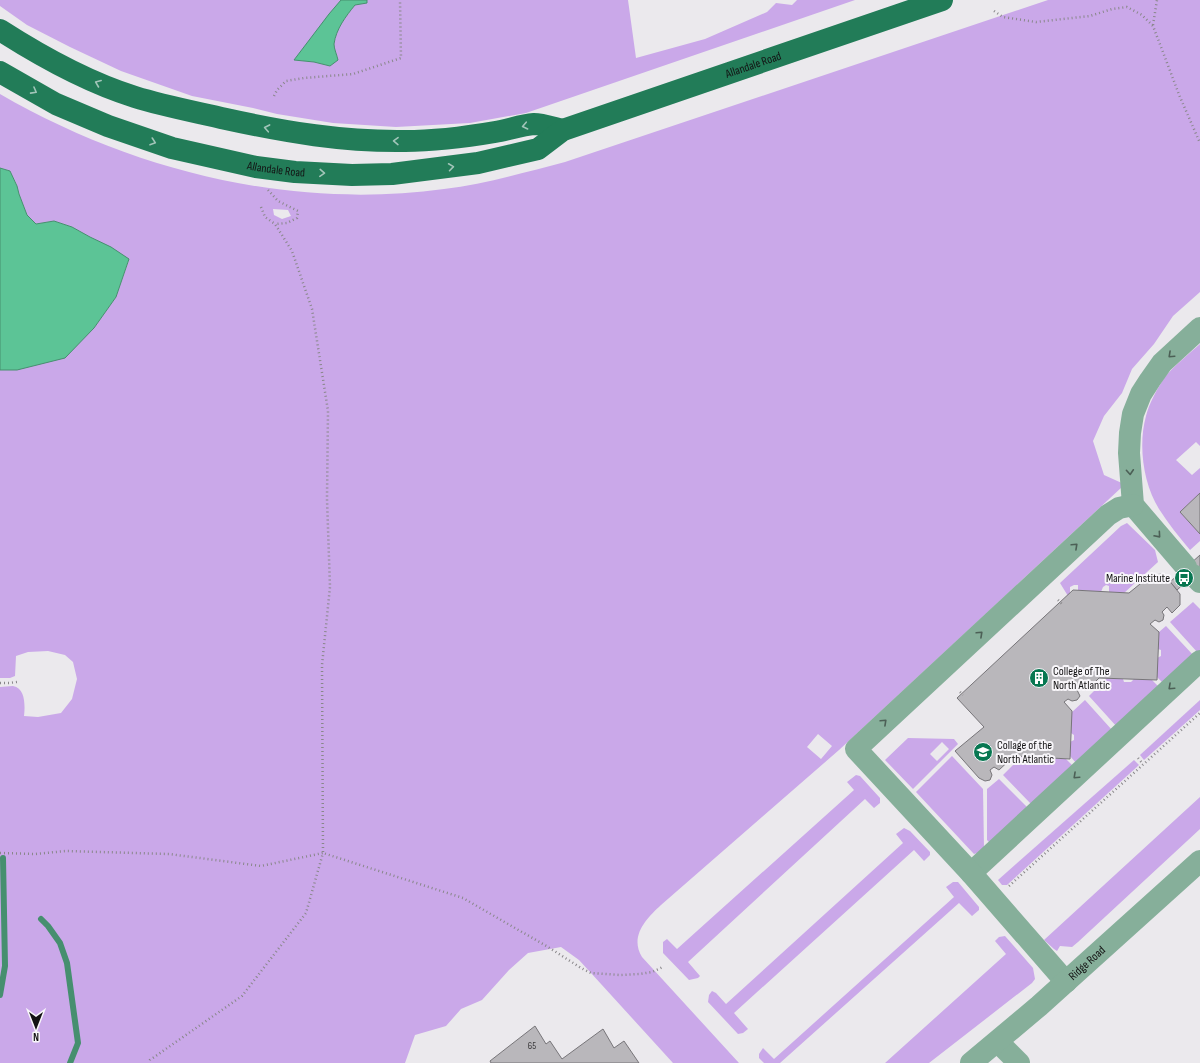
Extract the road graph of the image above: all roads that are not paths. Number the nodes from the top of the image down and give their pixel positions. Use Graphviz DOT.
graph roads {
  1 [pos="942,0"];
  2 [pos="0,30"];
  3 [pos="0,72"];
  4 [pos="563,130"];
  5 [pos="1200,328"];
  6 [pos="1133,505"];
  7 [pos="1193,575"];
  8 [pos="1200,661"];
  9 [pos="1200,861"];
  10 [pos="971,872"];
  11 [pos="1066,982"];
  12 [pos="998,1042"];
  13 [pos="971,1063"];
  14 [pos="1019,1063"];
  1 -- 4 [label="main road, Allandale Road"];
  4 -- 2 [label="main road, one-way"];
  3 -- 4 [label="main road, Allandale Road, one-way"];
  5 -- 6 [label="street, one-way"];
  6 -- 7 [label="street, one-way"];
  10 -- 6 [label="street, one-way"];
  8 -- 10 [label="street, one-way"];
  9 -- 11 [label="street, Ridge Road"];
  10 -- 11 [label="street"];
  11 -- 12 [label="street, Ridge Road"];
  12 -- 13 [label="street, Ridge Road"];
  12 -- 14 [label="street"];
}
